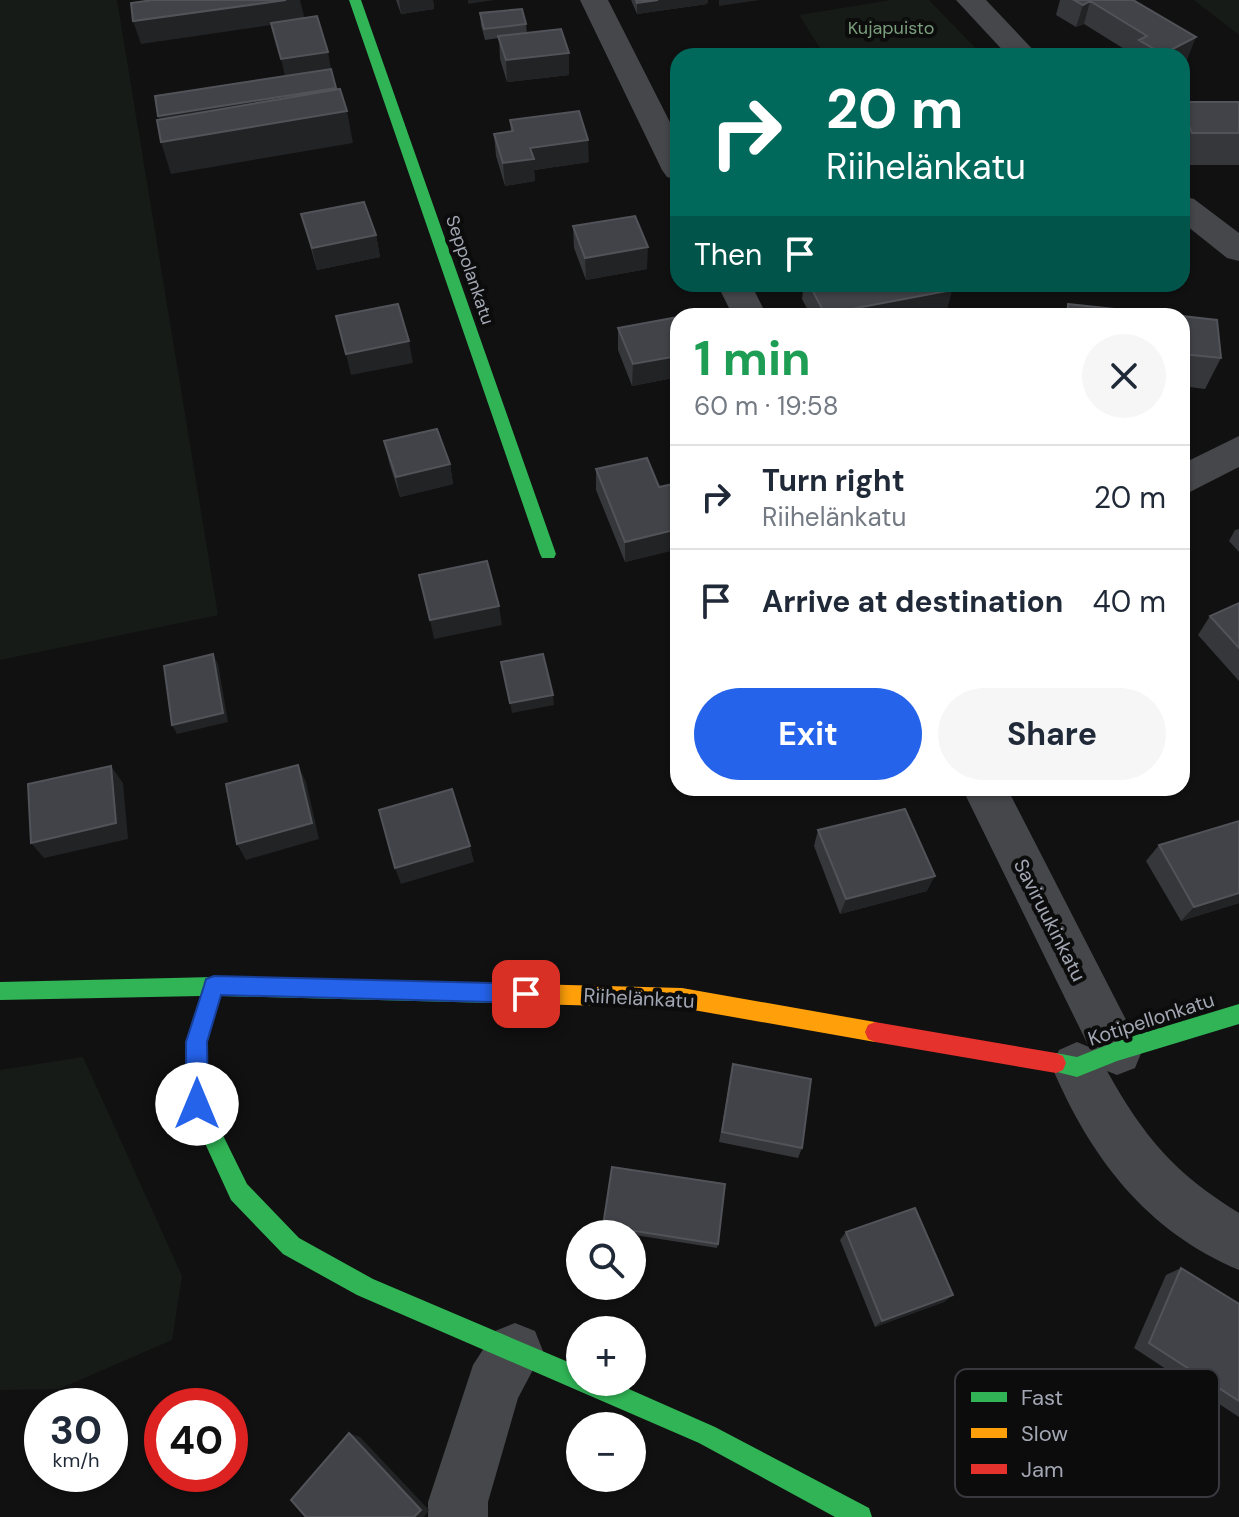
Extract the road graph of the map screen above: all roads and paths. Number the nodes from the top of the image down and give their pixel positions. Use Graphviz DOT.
graph roads {
  1 [pos="355,0"];
  2 [pos="594,0"];
  3 [pos="970,0"];
  4 [pos="1016,48"];
  5 [pos="670,154"];
  6 [pos="1190,212"];
  7 [pos="1239,250"];
  8 [pos="1239,450"];
  9 [pos="1190,478"];
  10 [pos="548,554"];
  11 [pos="987,796"];
  12 [pos="214,986"];
  13 [pos="0,991"];
  14 [pos="1239,1014"];
  15 [pos="1097,1059"];
  16 [pos="1239,1243"];
  17 [pos="515,1351"];
  18 [pos="566,1373"];
  19 [pos="618,1396"];
  20 [pos="458,1517"];
  21 [pos="860,1517"];
  1 -- 10 [label="street, Seppolankatu"];
  2 -- 5 [label="street"];
  3 -- 4 [label="street"];
  6 -- 7 [label="street"];
  8 -- 9 [label="street"];
  11 -- 15 [label="street, Saviruukinkatu"];
  12 -- 13 [label="street, Riihelänkatu"];
  12 -- 15 [label="street, Riihelänkatu"];
  12 -- 17 [label="street"];
  14 -- 15 [label="street, Kotipellonkatu"];
  15 -- 16 [label="street"];
  17 -- 18 [label="street"];
  17 -- 20 [label="street"];
  19 -- 21 [label="street"];
}
